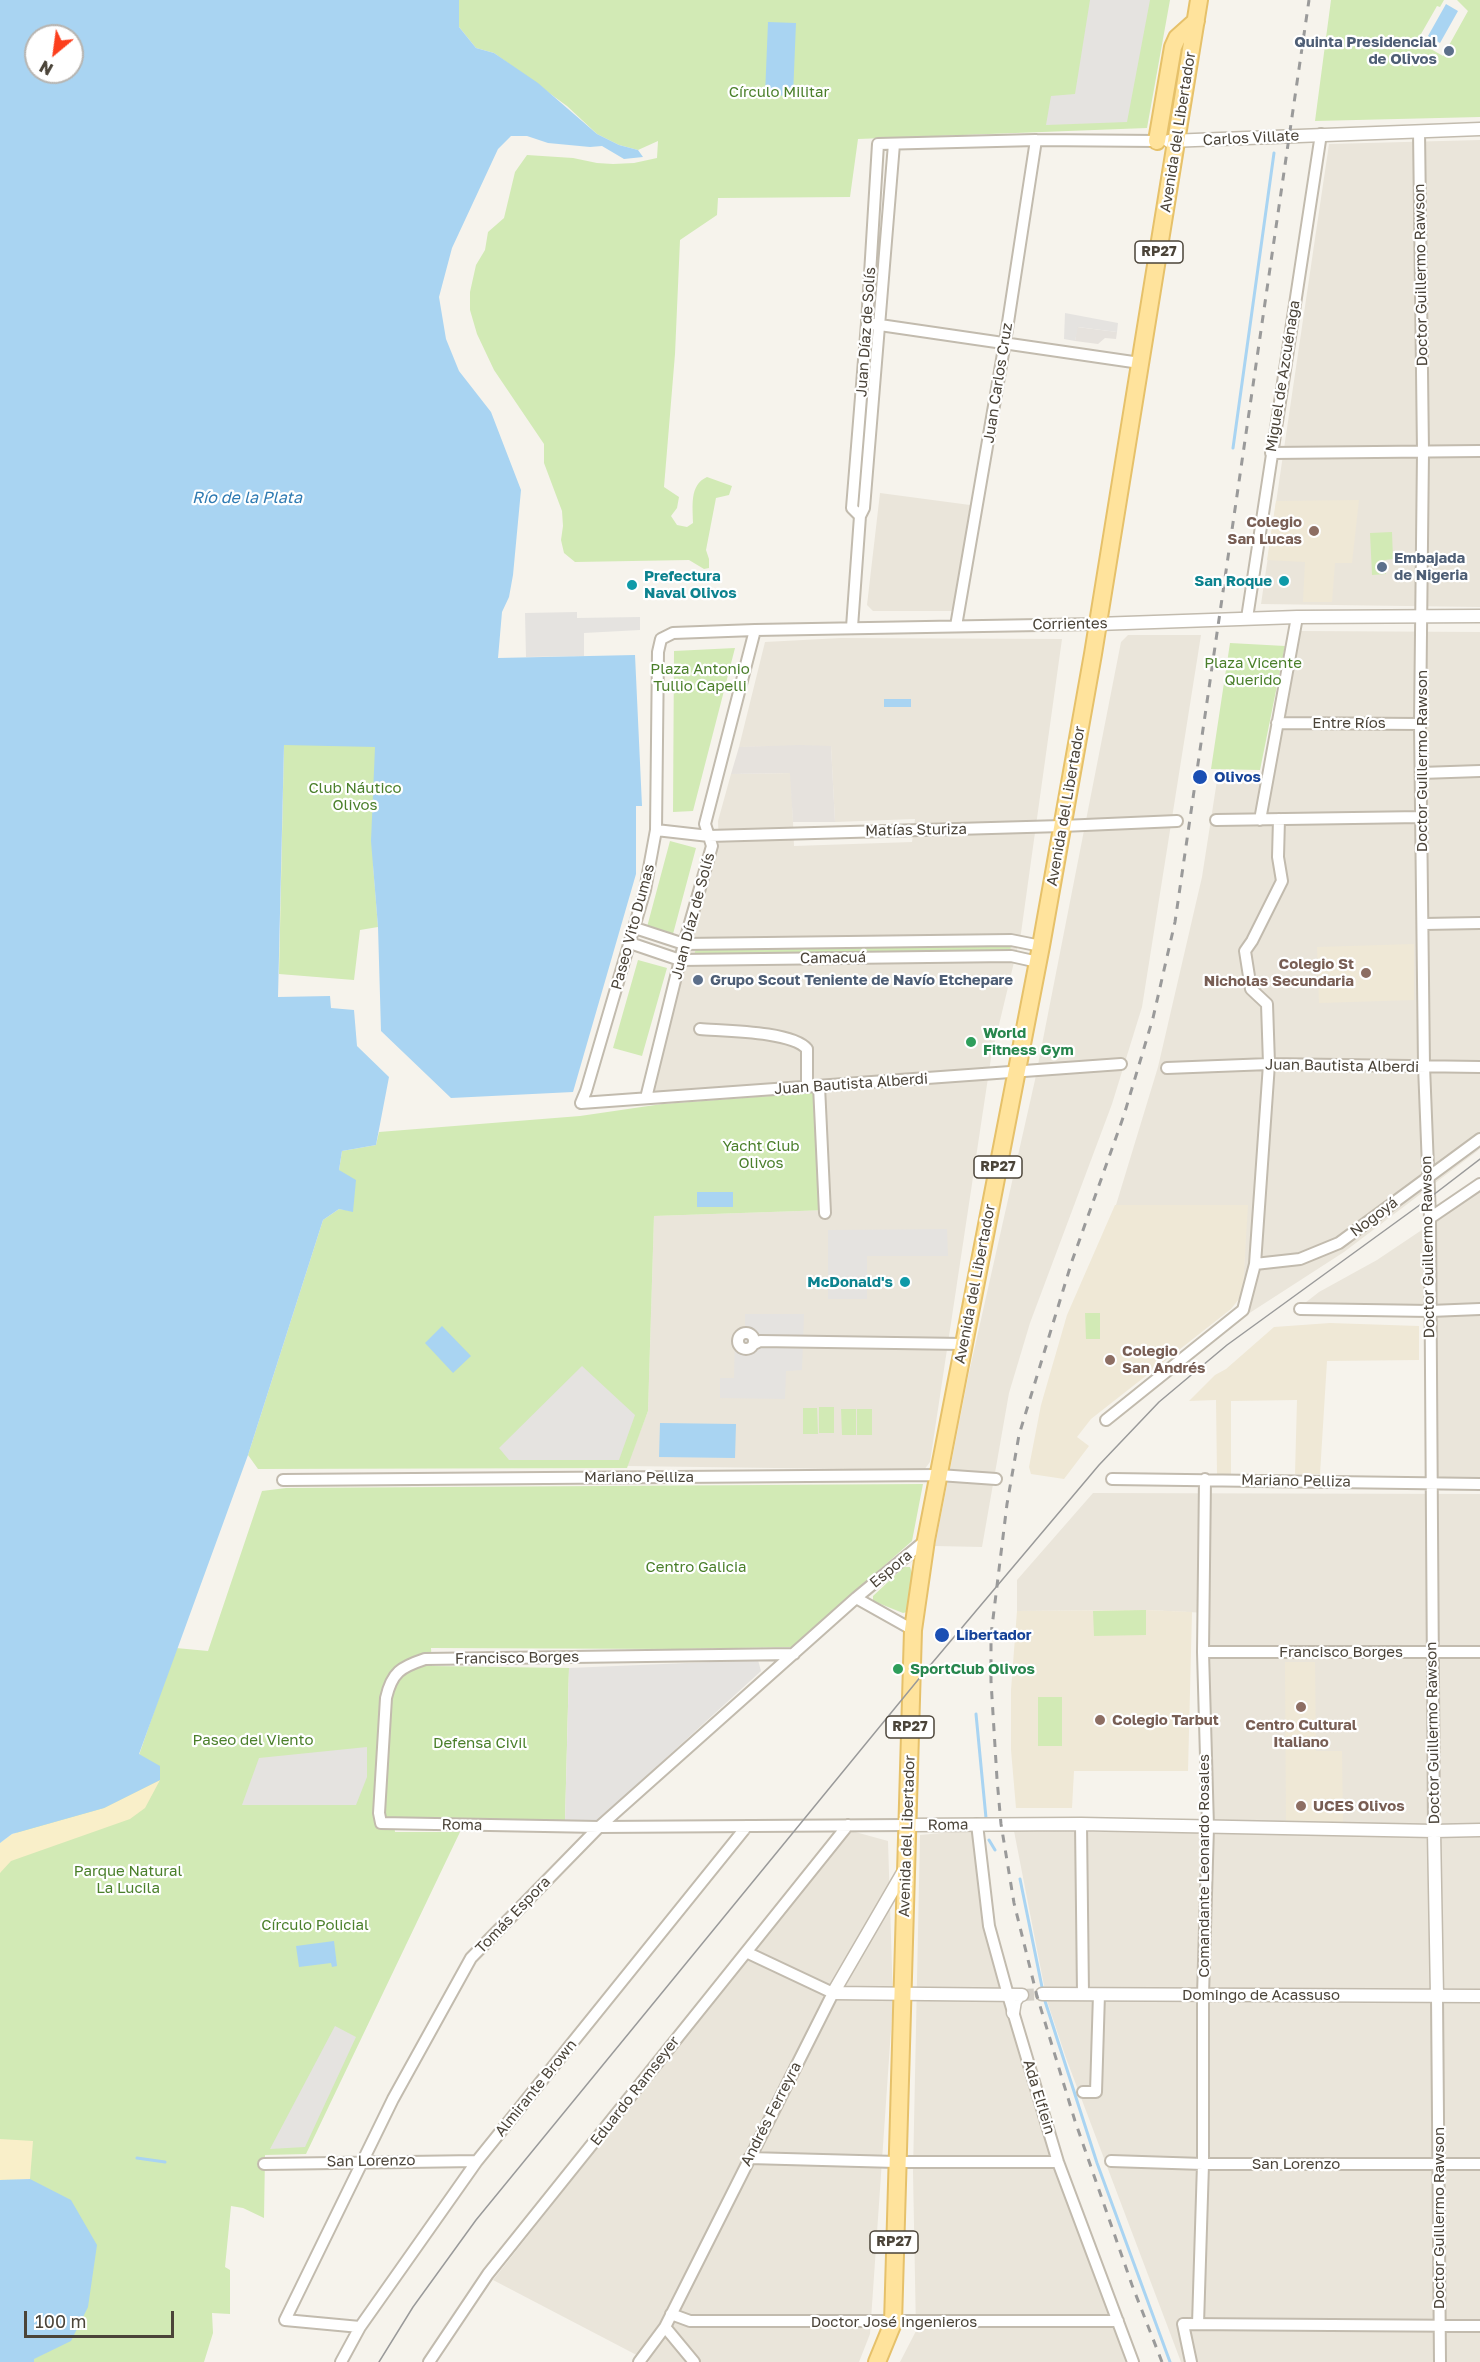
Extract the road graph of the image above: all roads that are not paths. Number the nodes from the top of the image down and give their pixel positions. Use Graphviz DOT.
graph roads {
  1 [pos="1199,0"];
  2 [pos="1196,21"];
  3 [pos="1480,129"];
  4 [pos="1419,131"];
  5 [pos="1321,135"];
  6 [pos="1036,140"];
  7 [pos="1157,141"];
  8 [pos="1177,141"];
  9 [pos="878,144"];
  10 [pos="894,144"];
  11 [pos="867,323"];
  12 [pos="880,325"];
  13 [pos="1005,342"];
  14 [pos="1140,363"];
  15 [pos="1480,451"];
  16 [pos="1423,452"];
  17 [pos="1271,453"];
  18 [pos="860,516"];
  19 [pos="1480,616"];
  20 [pos="1297,617"];
  21 [pos="1422,617"];
  22 [pos="1247,618"];
  23 [pos="1097,624"];
  24 [pos="957,626"];
  25 [pos="852,627"];
  26 [pos="755,630"];
  27 [pos="661,639"];
  28 [pos="1277,723"];
  29 [pos="1420,724"];
  30 [pos="1480,771"];
  31 [pos="1421,773"];
  32 [pos="1422,817"];
  33 [pos="1279,819"];
  34 [pos="1216,820"];
  35 [pos="1260,820"];
  36 [pos="1177,821"];
  37 [pos="1062,826"];
  38 [pos="656,830"];
  39 [pos="709,836"];
  40 [pos="1424,924"];
  41 [pos="1480,924"];
  42 [pos="634,928"];
  43 [pos="942,941"];
  44 [pos="630,943"];
  45 [pos="783,943"];
  46 [pos="684,944"];
  47 [pos="1039,954"];
  48 [pos="941,957"];
  49 [pos="783,958"];
  50 [pos="680,960"];
  51 [pos="700,1029"];
  52 [pos="1121,1064"];
  53 [pos="1269,1064"];
  54 [pos="1424,1066"];
  55 [pos="1480,1067"];
  56 [pos="1167,1068"];
  57 [pos="1017,1072"];
  58 [pos="819,1086"];
  59 [pos="807,1087"];
  60 [pos="646,1098"];
  61 [pos="581,1102"];
  62 [pos="1480,1138"];
  63 [pos="1427,1177"];
  64 [pos="1480,1184"];
  65 [pos="825,1213"];
  66 [pos="1430,1218"];
  67 [pos="1255,1264"];
  68 [pos="1300,1309"];
  69 [pos="1480,1309"];
  70 [pos="1430,1311"];
  71 [pos="756,1340"];
  72 [pos="963,1344"];
  73 [pos="1106,1419"];
  74 [pos="939,1475"];
  75 [pos="996,1479"];
  76 [pos="1112,1479"];
  77 [pos="1205,1479"];
  78 [pos="283,1480"];
  79 [pos="1431,1484"];
  80 [pos="1480,1484"];
  81 [pos="926,1540"];
  82 [pos="856,1598"];
  83 [pos="913,1630"];
  84 [pos="1203,1652"];
  85 [pos="1432,1652"];
  86 [pos="1480,1652"];
  87 [pos="794,1654"];
  88 [pos="381,1823"];
  89 [pos="977,1824"];
  90 [pos="1081,1824"];
  91 [pos="848,1825"];
  92 [pos="907,1825"];
  93 [pos="747,1826"];
  94 [pos="598,1827"];
  95 [pos="1208,1827"];
  96 [pos="1480,1830"];
  97 [pos="1434,1831"];
  98 [pos="906,1868"];
  99 [pos="746,1952"];
  100 [pos="1014,1992"];
  101 [pos="833,1993"];
  102 [pos="903,1993"];
  103 [pos="1042,1994"];
  104 [pos="1083,1994"];
  105 [pos="1099,1994"];
  106 [pos="1203,1995"];
  107 [pos="1437,1996"];
  108 [pos="1480,1996"];
  109 [pos="1013,2013"];
  110 [pos="1083,2092"];
  111 [pos="749,2158"];
  112 [pos="363,2161"];
  113 [pos="477,2161"];
  114 [pos="1112,2161"];
  115 [pos="896,2162"];
  116 [pos="1058,2162"];
  117 [pos="1439,2163"];
  118 [pos="264,2164"];
  119 [pos="1203,2164"];
  120 [pos="1480,2164"];
  121 [pos="671,2314"];
  122 [pos="1118,2321"];
  123 [pos="893,2323"];
  124 [pos="1198,2324"];
  125 [pos="1480,2326"];
  126 [pos="360,2327"];
  127 [pos="665,2327"];
  128 [pos="1439,2327"];
  129 [pos="341,2362"];
  130 [pos="429,2362"];
  131 [pos="639,2362"];
  132 [pos="694,2362"];
  133 [pos="877,2362"];
  134 [pos="1133,2362"];
  135 [pos="1191,2362"];
  136 [pos="1440,2362"];
  1 -- 2 [label="main road, Avenida del Libertador / RP27"];
  2 -- 7 [label="main road"];
  2 -- 8 [label="main road, Avenida del Libertador / RP27"];
  3 -- 4 [label="street, Carlos Villate"];
  4 -- 5 [label="street, Carlos Villate"];
  4 -- 16 [label="street, Doctor Guillermo Rawson"];
  5 -- 8 [label="street, Carlos Villate"];
  5 -- 17 [label="street, Miguel de Azcuénaga"];
  6 -- 7 [label="street, Carlos Villate"];
  6 -- 10 [label="street, Carlos Villate"];
  6 -- 13 [label="street, Juan Carlos Cruz"];
  7 -- 8 [label="street, Carlos Villate"];
  8 -- 14 [label="main road, Avenida del Libertador / RP27"];
  9 -- 10 [label="street, Carlos Villate"];
  9 -- 11 [label="street, Juan Díaz de Solís"];
  10 -- 12 [label="street, Juan Díaz de Solís"];
  11 -- 12 [label="street"];
  11 -- 18 [label="street, Juan Díaz de Solís"];
  12 -- 13 [label="street"];
  12 -- 18 [label="street, Juan Díaz de Solís"];
  13 -- 14 [label="street"];
  13 -- 24 [label="street, Juan Carlos Cruz"];
  14 -- 23 [label="main road, Avenida del Libertador / RP27"];
  15 -- 16 [label="street"];
  16 -- 17 [label="street"];
  16 -- 21 [label="street, Doctor Guillermo Rawson"];
  17 -- 22 [label="street, Miguel de Azcuénaga"];
  18 -- 25 [label="street, Juan Díaz de Solís"];
  19 -- 21 [label="street, Corrientes"];
  20 -- 21 [label="street, Corrientes"];
  20 -- 22 [label="street, Corrientes"];
  20 -- 28 [label="street"];
  21 -- 29 [label="street, Doctor Guillermo Rawson"];
  22 -- 23 [label="street, Corrientes"];
  23 -- 24 [label="street, Corrientes"];
  23 -- 37 [label="main road, Avenida del Libertador / RP27"];
  24 -- 25 [label="street, Corrientes"];
  25 -- 26 [label="street, Corrientes"];
  26 -- 27 [label="street, Corrientes"];
  26 -- 39 [label="street, Juan Díaz de Solís"];
  27 -- 38 [label="street, Paseo Vito Dumas"];
  28 -- 29 [label="street, Entre Ríos"];
  28 -- 35 [label="street"];
  29 -- 31 [label="street, Doctor Guillermo Rawson"];
  30 -- 31 [label="street"];
  31 -- 32 [label="street, Doctor Guillermo Rawson"];
  32 -- 33 [label="street"];
  32 -- 40 [label="street, Doctor Guillermo Rawson"];
  33 -- 35 [label="street"];
  33 -- 53 [label="street"];
  34 -- 35 [label="street"];
  36 -- 37 [label="street, Matías Sturiza"];
  37 -- 39 [label="street, Matías Sturiza"];
  37 -- 47 [label="main road, Avenida del Libertador / RP27"];
  38 -- 39 [label="street, Matías Sturiza"];
  38 -- 42 [label="street, Paseo Vito Dumas"];
  39 -- 46 [label="street, Juan Díaz de Solís"];
  40 -- 41 [label="street"];
  40 -- 54 [label="street, Doctor Guillermo Rawson"];
  42 -- 44 [label="street, Paseo Vito Dumas"];
  42 -- 46 [label="street, Camacuá"];
  43 -- 45 [label="street, Camacuá"];
  43 -- 47 [label="street, Camacuá"];
  43 -- 48 [label="street"];
  44 -- 50 [label="street, Camacuá"];
  44 -- 61 [label="street, Paseo Vito Dumas"];
  45 -- 46 [label="street, Camacuá"];
  45 -- 49 [label="street"];
  46 -- 50 [label="street, Juan Díaz de Solís"];
  47 -- 48 [label="street, Camacuá"];
  47 -- 57 [label="main road, Avenida del Libertador / RP27"];
  48 -- 49 [label="street, Camacuá"];
  49 -- 50 [label="street, Camacuá"];
  50 -- 60 [label="street, Juan Díaz de Solís"];
  51 -- 59 [label="street"];
  52 -- 57 [label="street, Juan Bautista Alberdi"];
  53 -- 54 [label="street, Juan Bautista Alberdi"];
  53 -- 56 [label="street, Juan Bautista Alberdi"];
  53 -- 67 [label="street"];
  54 -- 55 [label="street, Juan Bautista Alberdi"];
  54 -- 63 [label="street, Doctor Guillermo Rawson"];
  57 -- 58 [label="street, Juan Bautista Alberdi"];
  57 -- 72 [label="main road, Avenida del Libertador / RP27"];
  58 -- 59 [label="street, Juan Bautista Alberdi"];
  58 -- 65 [label="street"];
  59 -- 60 [label="street, Juan Bautista Alberdi"];
  60 -- 61 [label="street, Juan Bautista Alberdi"];
  62 -- 63 [label="street, Nogoyá"];
  63 -- 66 [label="street, Doctor Guillermo Rawson"];
  63 -- 67 [label="street, Nogoyá"];
  64 -- 66 [label="street"];
  66 -- 70 [label="street, Doctor Guillermo Rawson"];
  67 -- 73 [label="street"];
  68 -- 70 [label="street"];
  69 -- 70 [label="street"];
  70 -- 79 [label="street, Doctor Guillermo Rawson"];
  71 -- 72 [label="street"];
  72 -- 74 [label="main road, Avenida del Libertador / RP27"];
  74 -- 75 [label="street, Mariano Pelliza"];
  74 -- 78 [label="street, Mariano Pelliza"];
  74 -- 81 [label="main road, Avenida del Libertador / RP27"];
  76 -- 77 [label="street, Mariano Pelliza"];
  77 -- 79 [label="street, Mariano Pelliza"];
  77 -- 84 [label="street, Comandante Leonardo Rosales"];
  79 -- 80 [label="street, Mariano Pelliza"];
  79 -- 85 [label="street, Doctor Guillermo Rawson"];
  81 -- 82 [label="street, Espora"];
  81 -- 83 [label="main road, Avenida del Libertador / RP27"];
  82 -- 83 [label="street"];
  82 -- 87 [label="street, Tomás Espora"];
  83 -- 92 [label="main road, Avenida del Libertador / RP27"];
  84 -- 85 [label="street, Francisco Borges"];
  84 -- 95 [label="street, Comandante Leonardo Rosales"];
  85 -- 86 [label="street, Francisco Borges"];
  85 -- 97 [label="street, Doctor Guillermo Rawson"];
  87 -- 88 [label="street, Francisco Borges"];
  87 -- 94 [label="street, Tomás Espora"];
  88 -- 94 [label="street, Roma"];
  89 -- 90 [label="street, Roma"];
  89 -- 92 [label="street, Roma"];
  89 -- 100 [label="street"];
  90 -- 95 [label="street, Roma"];
  90 -- 104 [label="street"];
  91 -- 92 [label="street, Roma"];
  91 -- 93 [label="street, Roma"];
  91 -- 99 [label="street, Eduardo Ramseyer"];
  92 -- 98 [label="main road, Avenida del Libertador / RP27"];
  93 -- 94 [label="street, Roma"];
  93 -- 113 [label="street, Almirante Brown"];
  94 -- 112 [label="street, Tomás Espora"];
  95 -- 97 [label="street, Roma"];
  95 -- 106 [label="street, Comandante Leonardo Rosales"];
  96 -- 97 [label="street, Roma"];
  97 -- 107 [label="street, Doctor Guillermo Rawson"];
  98 -- 101 [label="street, Andrés Ferreyra"];
  98 -- 102 [label="main road, Avenida del Libertador / RP27"];
  99 -- 101 [label="street"];
  99 -- 130 [label="street, Eduardo Ramseyer"];
  100 -- 102 [label="street"];
  100 -- 109 [label="street"];
  101 -- 102 [label="street"];
  101 -- 111 [label="street, Andrés Ferreyra"];
  102 -- 115 [label="main road, Avenida del Libertador / RP27"];
  103 -- 104 [label="street, Domingo de Acassuso"];
  104 -- 105 [label="street, Domingo de Acassuso"];
  105 -- 106 [label="street, Domingo de Acassuso"];
  105 -- 110 [label="street"];
  106 -- 107 [label="street, Domingo de Acassuso"];
  106 -- 119 [label="street, Comandante Leonardo Rosales"];
  107 -- 108 [label="street, Domingo de Acassuso"];
  107 -- 117 [label="street, Doctor Guillermo Rawson"];
  109 -- 116 [label="street, Ada Elflein"];
  111 -- 115 [label="street"];
  111 -- 121 [label="street, Andrés Ferreyra"];
  112 -- 113 [label="street, San Lorenzo"];
  112 -- 118 [label="street, San Lorenzo"];
  112 -- 126 [label="street, Tomás Espora"];
  113 -- 126 [label="street, Almirante Brown"];
  114 -- 119 [label="street, San Lorenzo"];
  115 -- 116 [label="street"];
  115 -- 123 [label="main road, Avenida del Libertador / RP27"];
  116 -- 122 [label="street, Ada Elflein"];
  117 -- 119 [label="street, San Lorenzo"];
  117 -- 120 [label="street, San Lorenzo"];
  117 -- 128 [label="street, Doctor Guillermo Rawson"];
  119 -- 124 [label="street, Comandante Leonardo Rosales"];
  121 -- 123 [label="street, Doctor José Ingenieros"];
  121 -- 127 [label="street, Andrés Ferreyra"];
  122 -- 123 [label="street, Doctor José Ingenieros"];
  122 -- 134 [label="street, Ada Elflein"];
  123 -- 133 [label="main road, Avenida del Libertador / RP27"];
  124 -- 128 [label="street"];
  124 -- 135 [label="street"];
  125 -- 128 [label="street"];
  126 -- 129 [label="street, Almirante Brown"];
  127 -- 131 [label="street, Andrés Ferreyra"];
  127 -- 132 [label="street"];
  128 -- 136 [label="street, Doctor Guillermo Rawson"];
}
